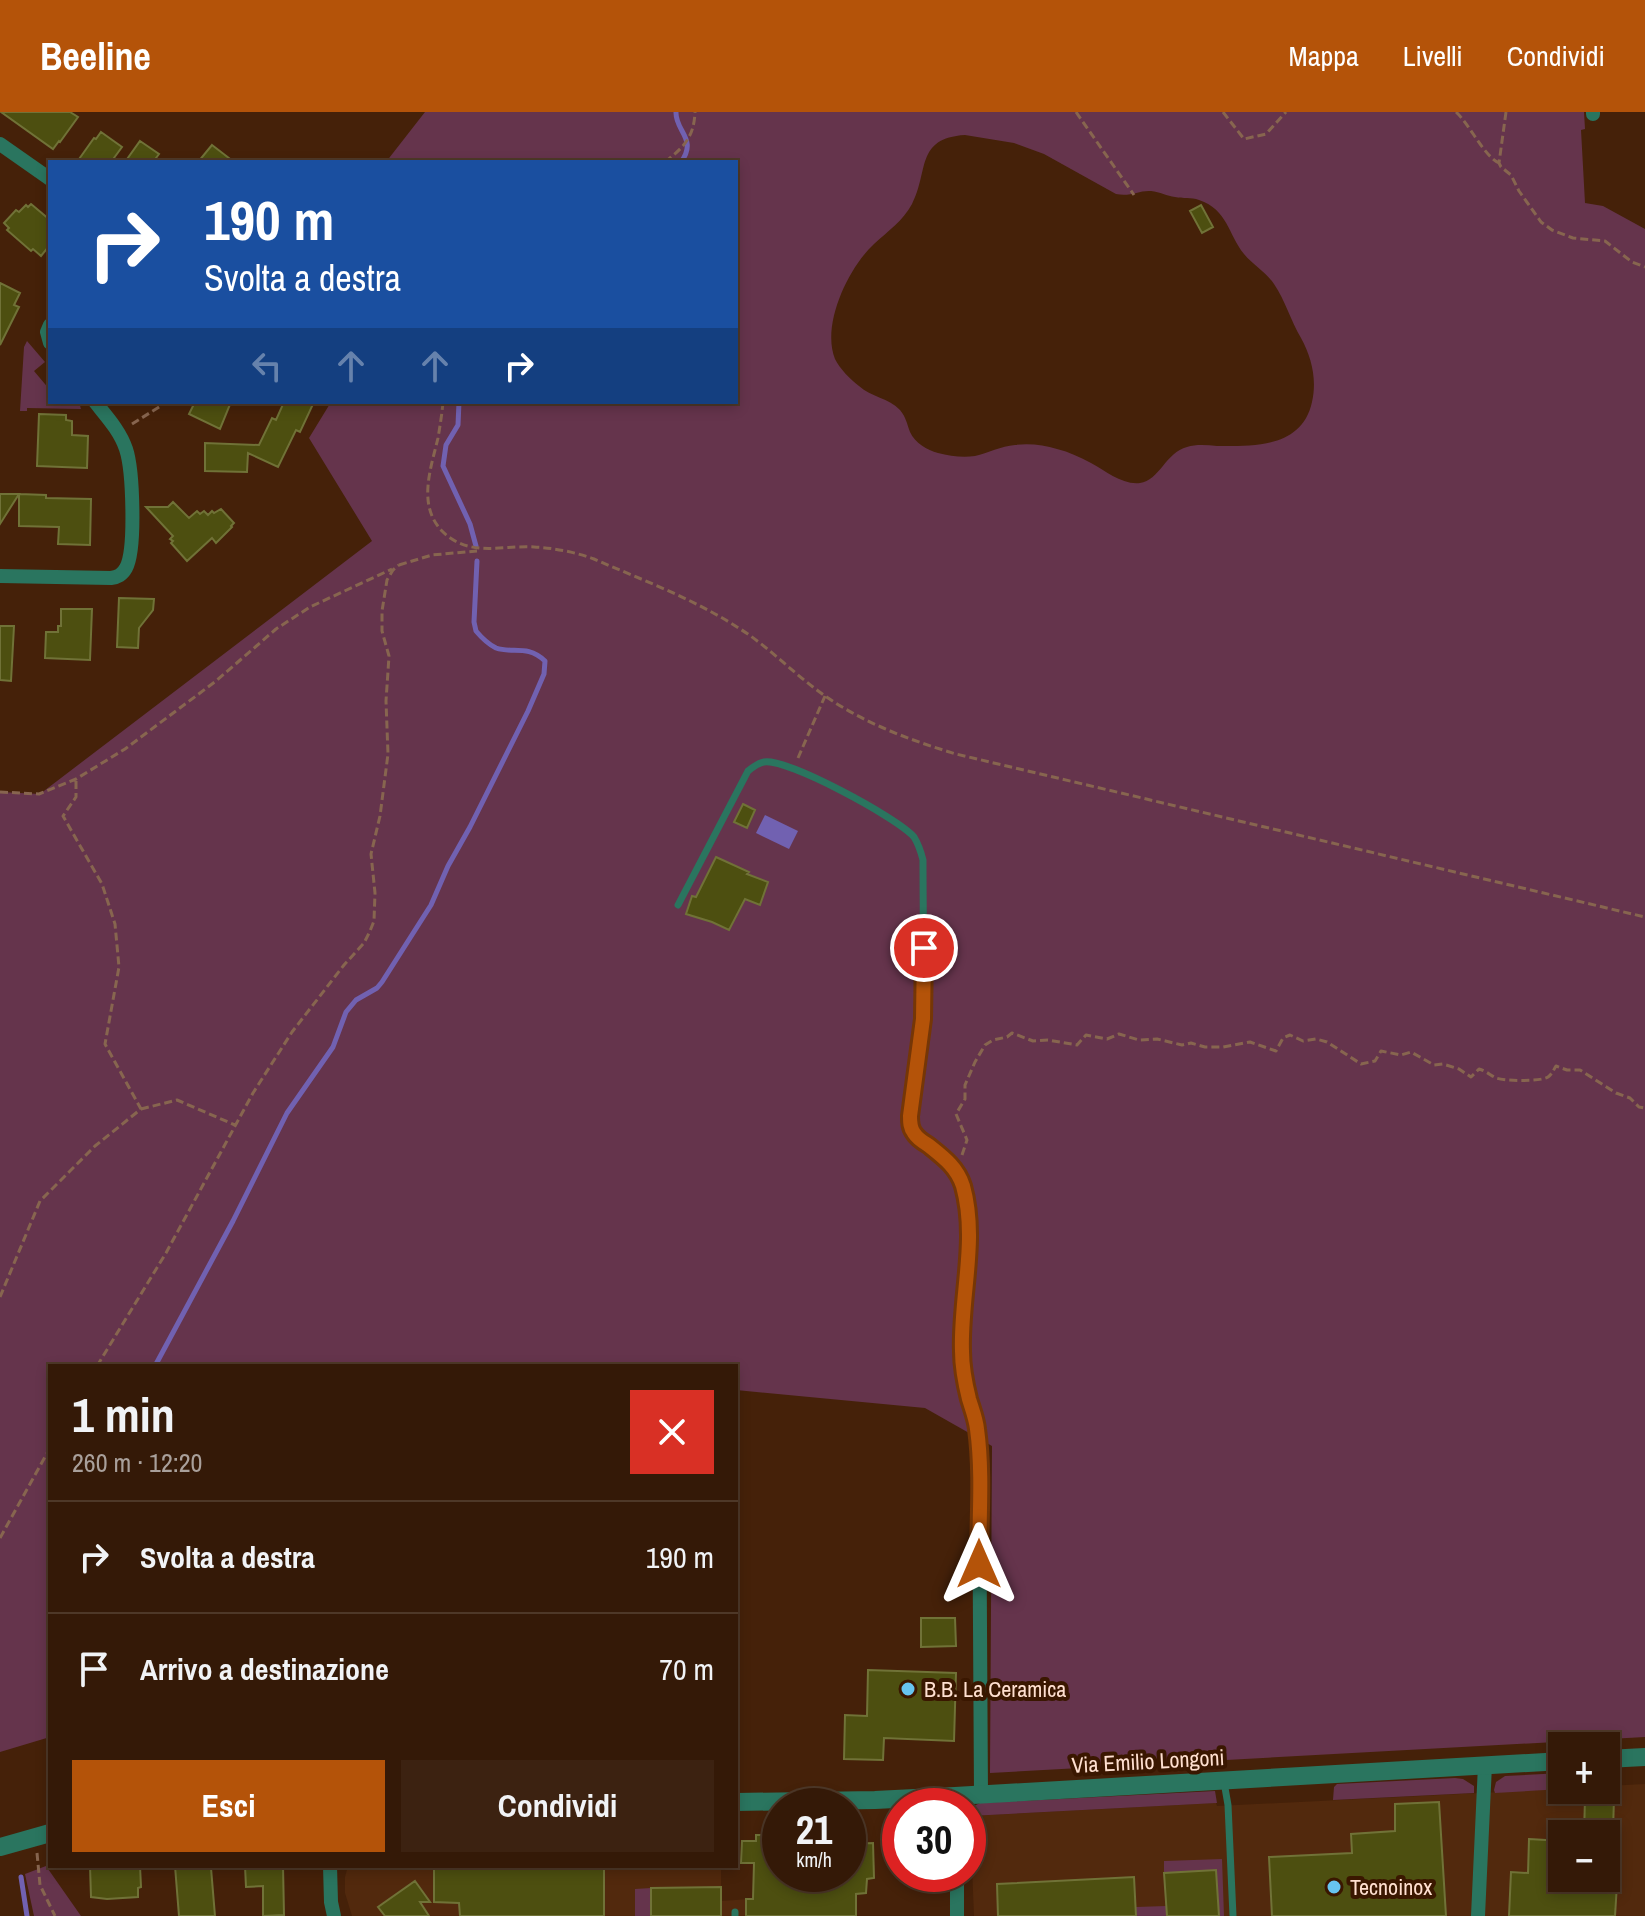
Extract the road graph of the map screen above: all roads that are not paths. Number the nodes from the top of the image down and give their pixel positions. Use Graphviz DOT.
graph roads {
  1 [pos="0,144"];
  2 [pos="48,178"];
  3 [pos="97,404"];
  4 [pos="0,576"];
  5 [pos="678,905"];
  6 [pos="919,1139"];
  7 [pos="1645,1757"];
  8 [pos="1620,1758"];
  9 [pos="1548,1762"];
  10 [pos="1485,1765"];
  11 [pos="1224,1780"];
  12 [pos="981,1788"];
  13 [pos="986,1795"];
  14 [pos="882,1800"];
  15 [pos="738,1802"];
  16 [pos="43,1834"];
  17 [pos="0,1847"];
  18 [pos="332,1871"];
  19 [pos="957,1892"];
  20 [pos="334,1916"];
  21 [pos="957,1916"];
  22 [pos="1233,1916"];
  23 [pos="1478,1916"];
  1 -- 2 [label="street"];
  3 -- 4 [label="street"];
  5 -- 6 [label="lane"];
  6 -- 12 [label="street"];
  7 -- 8 [label="street"];
  9 -- 10 [label="street, Via Emilio Longoni"];
  10 -- 11 [label="street, Via Emilio Longoni"];
  10 -- 23 [label="street"];
  11 -- 13 [label="street, Via Emilio Longoni"];
  11 -- 22 [label="lane"];
  14 -- 15 [label="street, Via Emilio Longoni"];
  16 -- 17 [label="street"];
  18 -- 20 [label="street"];
  19 -- 21 [label="street"];
}
